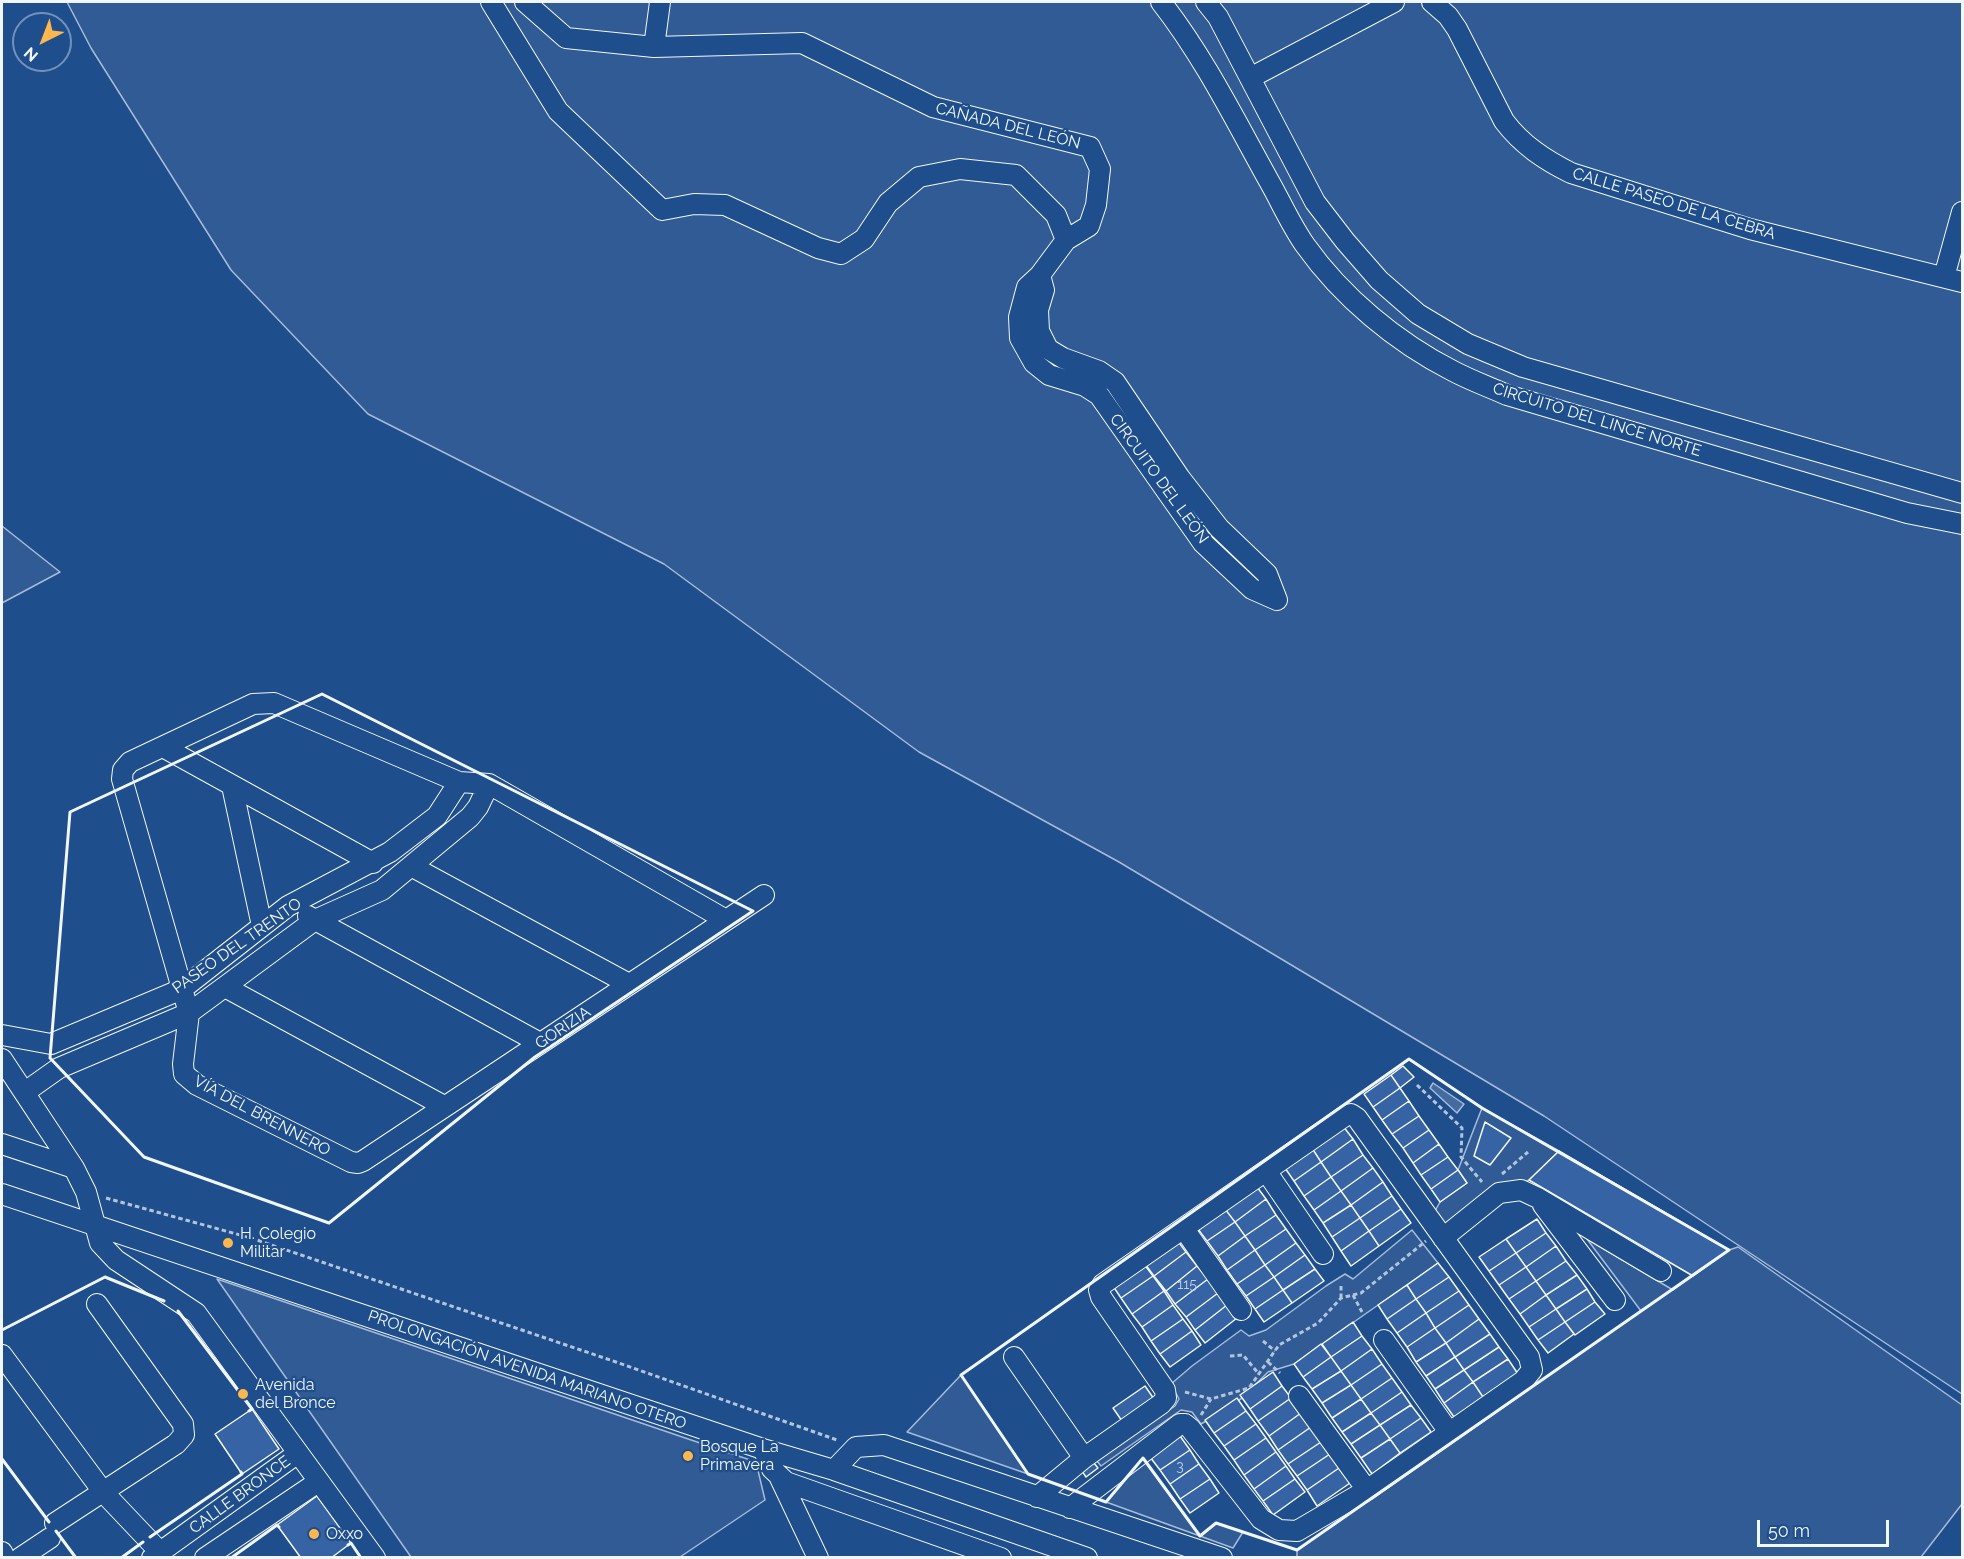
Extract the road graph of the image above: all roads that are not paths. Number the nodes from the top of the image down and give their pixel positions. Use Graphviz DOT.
graph roads {
  1 [pos="491,2"];
  2 [pos="525,2"];
  3 [pos="660,2"];
  4 [pos="1161,2"];
  5 [pos="1206,2"];
  6 [pos="1394,2"];
  7 [pos="1432,2"];
  8 [pos="654,47"];
  9 [pos="1250,78"];
  10 [pos="1962,212"];
  11 [pos="1066,240"];
  12 [pos="1040,275"];
  13 [pos="1953,279"];
  14 [pos="1962,494"];
  15 [pos="1962,524"];
  16 [pos="162,747"];
  17 [pos="459,782"];
  18 [pos="489,784"];
  19 [pos="232,786"];
  20 [pos="373,863"];
  21 [pos="411,866"];
  22 [pos="764,895"];
  23 [pos="288,906"];
  24 [pos="315,920"];
  25 [pos="726,920"];
  26 [pos="262,926"];
  27 [pos="629,984"];
  28 [pos="225,987"];
  29 [pos="182,989"];
  30 [pos="189,1013"];
  31 [pos="2,1035"];
  32 [pos="540,1043"];
  33 [pos="51,1044"];
  34 [pos="2,1059"];
  35 [pos="58,1068"];
  36 [pos="25,1092"];
  37 [pos="444,1106"];
  38 [pos="2,1144"];
  39 [pos="363,1161"];
  40 [pos="74,1168"];
  41 [pos="1266,1171"];
  42 [pos="2,1194"];
  43 [pos="1538,1198"];
  44 [pos="95,1224"];
  45 [pos="1184,1229"];
  46 [pos="1440,1235"];
  47 [pos="1323,1254"];
  48 [pos="1661,1271"];
  49 [pos="1615,1300"];
  50 [pos="97,1304"];
  51 [pos="1241,1310"];
  52 [pos="1384,1340"];
  53 [pos="2,1355"];
  54 [pos="1014,1357"];
  55 [pos="1299,1396"];
  56 [pos="1449,1432"];
  57 [pos="763,1449"];
  58 [pos="298,1453"];
  59 [pos="1084,1458"];
  60 [pos="834,1470"];
  61 [pos="778,1476"];
  62 [pos="318,1482"];
  63 [pos="1367,1490"];
  64 [pos="104,1493"];
  65 [pos="1037,1497"];
  66 [pos="1070,1508"];
  67 [pos="2,1552"];
  68 [pos="156,1555"];
  69 [pos="5,1557"];
  70 [pos="20,1557"];
  71 [pos="206,1557"];
  72 [pos="375,1557"];
  73 [pos="818,1557"];
  74 [pos="1001,1557"];
  75 [pos="1087,1557"];
  76 [pos="1222,1557"];
  1 -- 11 [label="street"];
  2 -- 8 [label="street, CAÑADA DEL LEÓN"];
  3 -- 8 [label="street"];
  4 -- 15 [label="street, CIRCUITO DEL LINCE NORTE"];
  5 -- 9 [label="street, CIRCUITO DEL LINCE NORTE"];
  6 -- 9 [label="street"];
  7 -- 13 [label="street, CALLE PASEO DE LA CEBRA"];
  8 -- 11 [label="street, CAÑADA DEL LEÓN"];
  9 -- 14 [label="street, CIRCUITO DEL LINCE NORTE"];
  10 -- 13 [label="street"];
  11 -- 12 [label="street, CIRCUITO DEL LEÓN"];
  12 -- 12 [label="street, CIRCUITO DEL LEÓN"];
  16 -- 17 [label="street"];
  16 -- 19 [label="street"];
  16 -- 29 [label="street"];
  17 -- 18 [label="street"];
  17 -- 20 [label="street, PASEO DEL TRENTO"];
  18 -- 21 [label="street, PASEO DEL TRENTO"];
  18 -- 25 [label="street"];
  19 -- 20 [label="street"];
  19 -- 26 [label="street"];
  20 -- 23 [label="street, PASEO DEL TRENTO"];
  21 -- 24 [label="street, PASEO DEL TRENTO"];
  21 -- 27 [label="street"];
  22 -- 25 [label="street, GORIZIA"];
  23 -- 24 [label="street"];
  23 -- 26 [label="street, PASEO DEL TRENTO"];
  24 -- 28 [label="street, PASEO DEL TRENTO"];
  24 -- 32 [label="street"];
  25 -- 27 [label="street, GORIZIA"];
  26 -- 29 [label="street, PASEO DEL TRENTO"];
  27 -- 32 [label="street, GORIZIA"];
  28 -- 30 [label="street, PASEO DEL TRENTO"];
  28 -- 37 [label="street"];
  29 -- 30 [label="street"];
  29 -- 33 [label="street, PASEO DEL TRENTO"];
  30 -- 35 [label="street, PASEO DEL TRENTO"];
  30 -- 39 [label="street, VÍA DEL BRENNERO"];
  31 -- 33 [label="street"];
  32 -- 37 [label="street, GORIZIA"];
  33 -- 35 [label="street"];
  34 -- 36 [label="street"];
  35 -- 36 [label="street, PASEO DEL TRENTO"];
  36 -- 40 [label="street"];
  37 -- 39 [label="street, GORIZIA"];
  38 -- 40 [label="street"];
  40 -- 44 [label="street"];
  41 -- 45 [label="street"];
  41 -- 46 [label="street"];
  41 -- 47 [label="street"];
  42 -- 44 [label="street, PROLONGACIÓN AVENIDA MARIANO OTERO"];
  43 -- 46 [label="street"];
  43 -- 48 [label="street"];
  43 -- 49 [label="street"];
  44 -- 57 [label="street, PROLONGACIÓN AVENIDA MARIANO OTERO"];
  44 -- 58 [label="street"];
  45 -- 51 [label="street"];
  45 -- 59 [label="street"];
  46 -- 56 [label="street"];
  50 -- 64 [label="street"];
  52 -- 56 [label="street"];
  53 -- 64 [label="street"];
  54 -- 59 [label="street"];
  55 -- 63 [label="street"];
  56 -- 63 [label="street"];
  57 -- 60 [label="street, PROLONGACIÓN AVENIDA MARIANO OTERO"];
  57 -- 61 [label="street"];
  58 -- 62 [label="street"];
  58 -- 68 [label="street, CALLE BRONCE"];
  59 -- 65 [label="street"];
  60 -- 65 [label="street"];
  60 -- 75 [label="street, PROLONGACIÓN AVENIDA MARIANO OTERO"];
  61 -- 73 [label="street"];
  61 -- 74 [label="street"];
  62 -- 71 [label="street, CALLE BRONCE"];
  62 -- 72 [label="street"];
  63 -- 66 [label="street"];
  64 -- 68 [label="street"];
  64 -- 70 [label="street"];
  65 -- 66 [label="street"];
  66 -- 76 [label="street"];
  67 -- 69 [label="street"];
}
